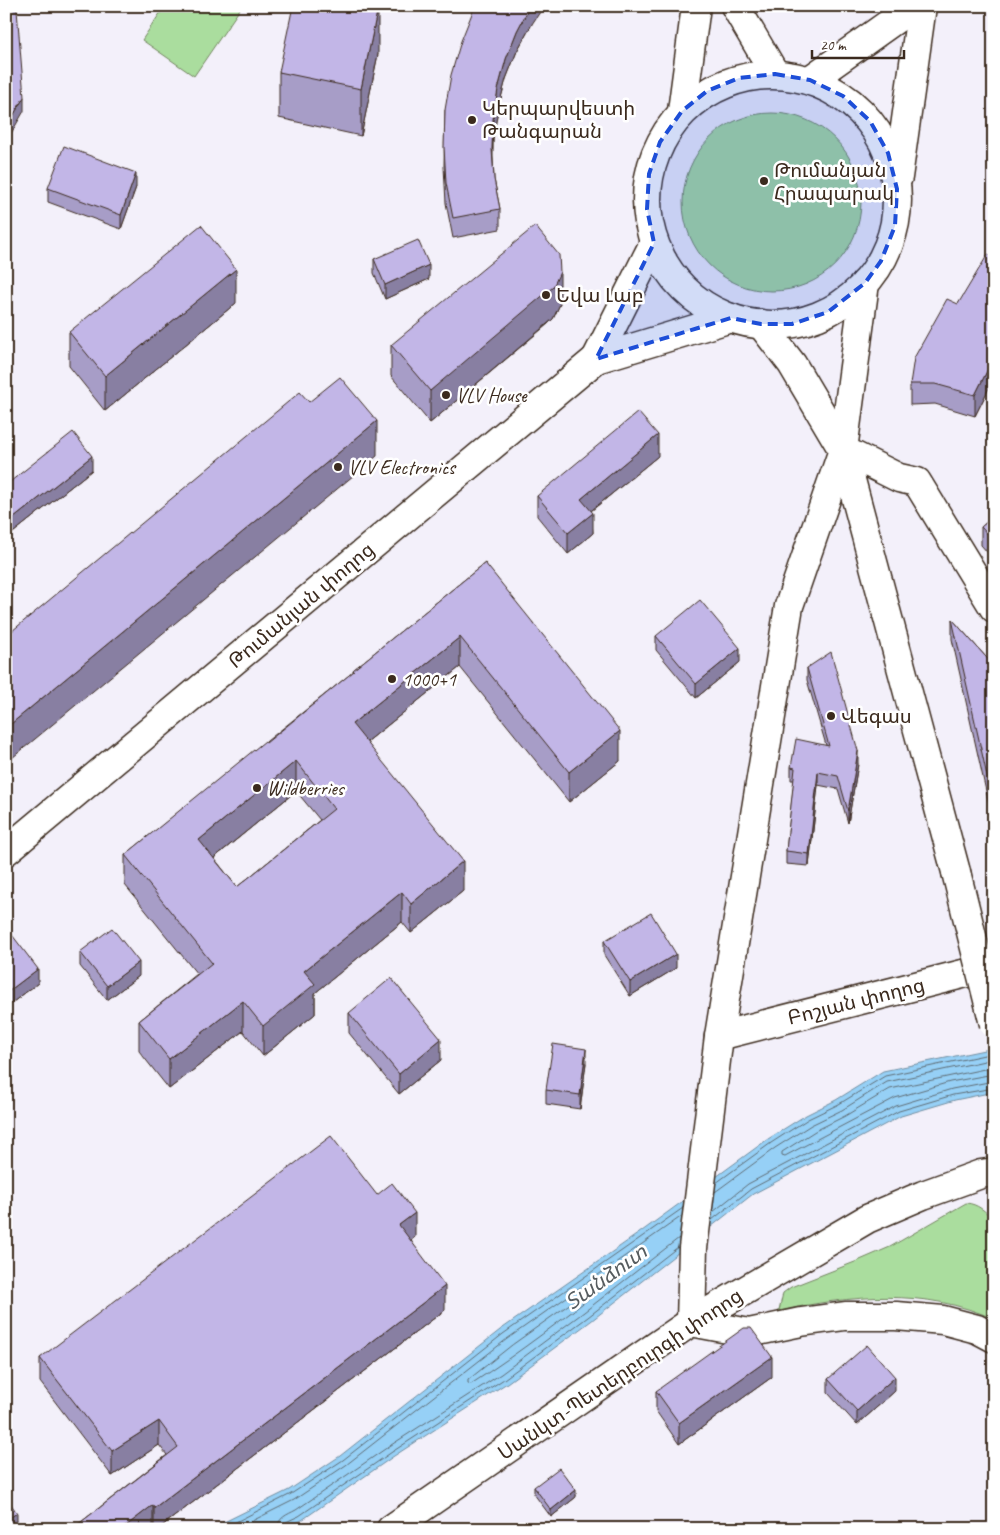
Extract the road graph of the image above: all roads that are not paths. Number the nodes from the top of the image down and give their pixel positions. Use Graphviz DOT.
graph roads {
  1 [pos="696,6"];
  2 [pos="735,6"];
  3 [pos="914,6"];
  4 [pos="922,6"];
  5 [pos="775,74"];
  6 [pos="810,80"];
  7 [pos="682,111"];
  8 [pos="897,189"];
  9 [pos="654,243"];
  10 [pos="865,282"];
  11 [pos="730,318"];
  12 [pos="761,324"];
  13 [pos="596,359"];
  14 [pos="843,450"];
  15 [pos="994,608"];
  16 [pos="6,851"];
  17 [pos="994,966"];
  18 [pos="994,1024"];
  19 [pos="718,1036"];
  20 [pos="994,1172"];
  21 [pos="691,1322"];
  22 [pos="994,1338"];
  23 [pos="391,1529"];
  1 -- 7 [label="main road"];
  2 -- 5 [label="main road"];
  3 -- 6 [label="main road"];
  4 -- 8 [label="main road"];
  5 -- 6 [label="main road"];
  5 -- 7 [label="main road"];
  6 -- 8 [label="main road"];
  7 -- 9 [label="main road"];
  8 -- 10 [label="main road"];
  9 -- 11 [label="main road"];
  9 -- 13 [label="main road"];
  10 -- 12 [label="main road"];
  10 -- 14 [label="main road"];
  11 -- 12 [label="main road"];
  11 -- 13 [label="main road"];
  12 -- 14 [label="main road"];
  13 -- 16 [label="main road, Թումանյան փողոց"];
  14 -- 15 [label="main road"];
  14 -- 18 [label="main road, bridge"];
  14 -- 19 [label="main road"];
  17 -- 19 [label="main road, Բոշյան փողոց"];
  19 -- 21 [label="main road"];
  20 -- 21 [label="main road, Սանկտ-Պետերբուրգի փողոց"];
  21 -- 22 [label="main road"];
  21 -- 23 [label="main road, Սանկտ-Պետերբուրգի փողոց"];
}
